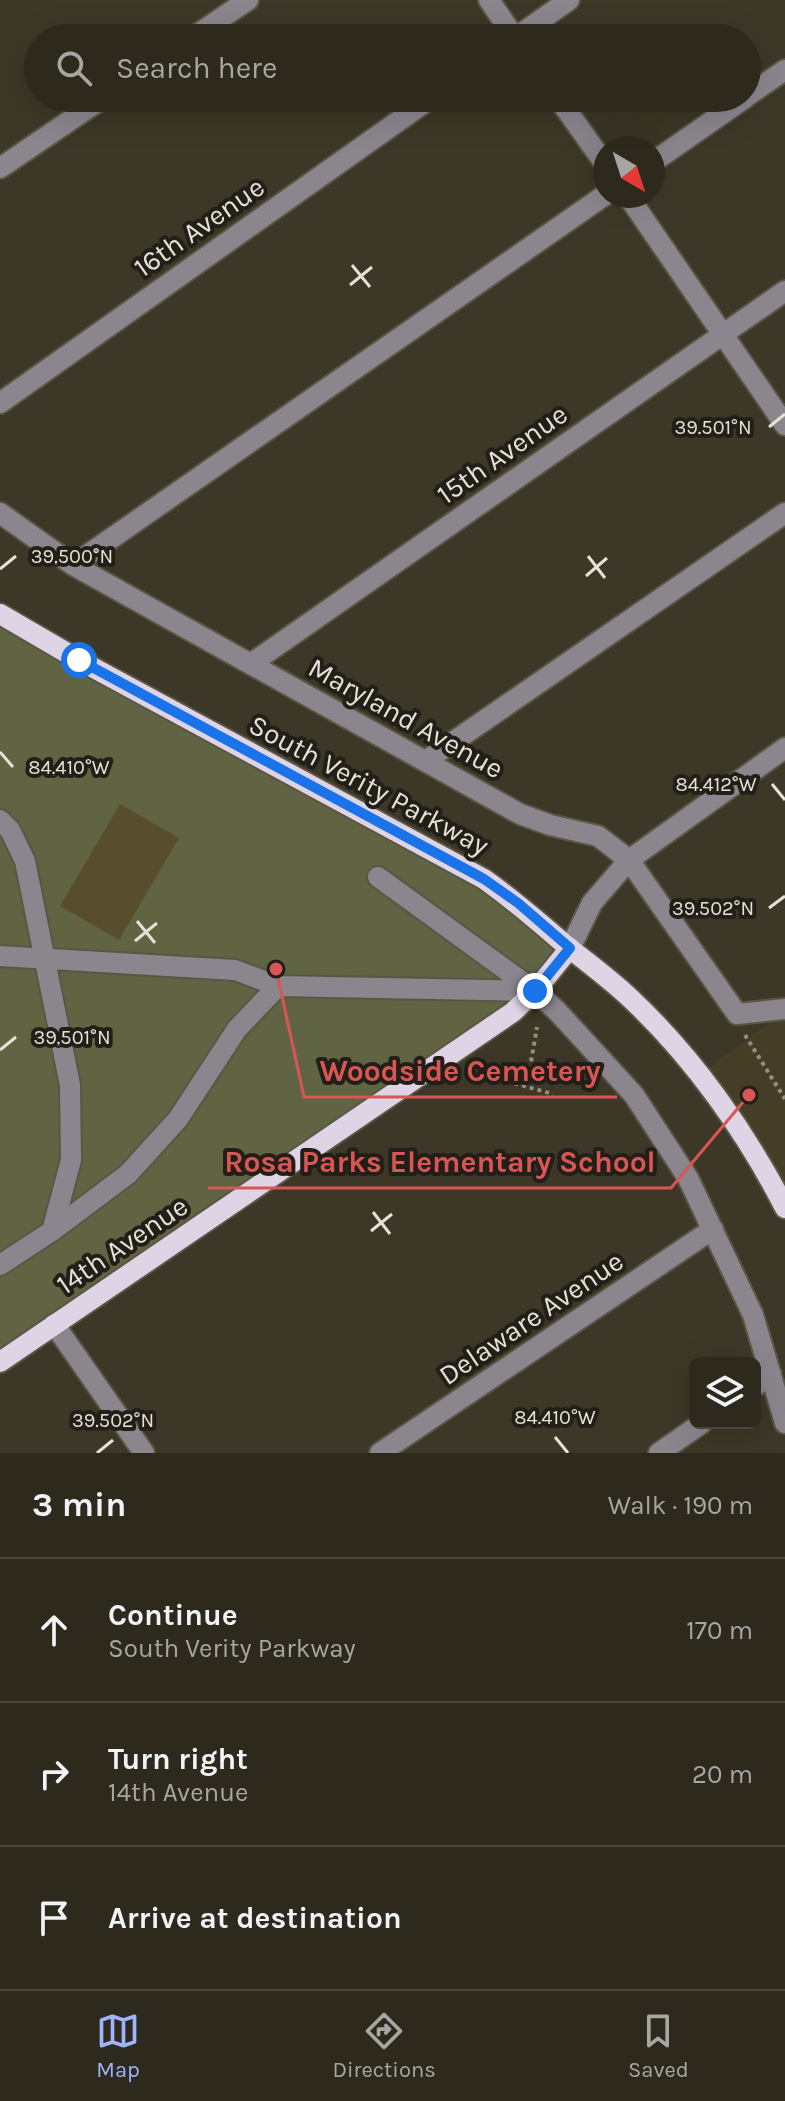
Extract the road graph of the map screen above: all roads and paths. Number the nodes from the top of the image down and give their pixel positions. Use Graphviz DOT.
graph roads {
  1 [pos="248,0"];
  2 [pos="489,0"];
  3 [pos="569,0"];
  4 [pos="213,24"];
  5 [pos="505,24"];
  6 [pos="535,24"];
  7 [pos="785,70"];
  8 [pos="761,87"];
  9 [pos="82,112"];
  10 [pos="411,112"];
  11 [pos="568,112"];
  12 [pos="725,112"];
  13 [pos="593,147"];
  14 [pos="665,154"];
  15 [pos="0,168"];
  16 [pos="593,203"];
  17 [pos="636,208"];
  18 [pos="785,291"];
  19 [pos="723,334"];
  20 [pos="0,403"];
  21 [pos="785,425"];
  22 [pos="0,513"];
  23 [pos="785,513"];
  24 [pos="73,565"];
  25 [pos="0,614"];
  26 [pos="252,663"];
  27 [pos="785,748"];
  28 [pos="427,760"];
  29 [pos="0,820"];
  30 [pos="629,860"];
  31 [pos="378,877"];
  32 [pos="570,948"];
  33 [pos="0,956"];
  34 [pos="43,959"];
  35 [pos="278,986"];
  36 [pos="535,991"];
  37 [pos="785,1009"];
  38 [pos="737,1014"];
  39 [pos="537,1027"];
  40 [pos="472,1068"];
  41 [pos="527,1085"];
  42 [pos="553,1094"];
  43 [pos="785,1099"];
  44 [pos="785,1208"];
  45 [pos="713,1229"];
  46 [pos="52,1231"];
  47 [pos="0,1265"];
  48 [pos="54,1324"];
  49 [pos="0,1362"];
  50 [pos="763,1380"];
  51 [pos="785,1423"];
  52 [pos="693,1429"];
  53 [pos="144,1453"];
  54 [pos="380,1453"];
  55 [pos="659,1453"];
  1 -- 4 [label="street"];
  2 -- 5 [label="street"];
  3 -- 6 [label="street"];
  7 -- 8 [label="street"];
  9 -- 15 [label="street"];
  10 -- 20 [label="street, 16th Avenue"];
  11 -- 13 [label="street"];
  12 -- 14 [label="street"];
  16 -- 24 [label="street"];
  17 -- 19 [label="street"];
  18 -- 19 [label="street, 15th Avenue"];
  19 -- 21 [label="street"];
  19 -- 26 [label="street, 15th Avenue"];
  22 -- 24 [label="street, Maryland Avenue"];
  23 -- 28 [label="street"];
  24 -- 26 [label="street, Maryland Avenue"];
  25 -- 32 [label="main road, South Verity Parkway"];
  26 -- 28 [label="street, Maryland Avenue"];
  27 -- 30 [label="street, 14th Avenue"];
  28 -- 30 [label="street, Maryland Avenue"];
  29 -- 34 [label="street"];
  30 -- 32 [label="street, 14th Avenue"];
  30 -- 38 [label="street, Maryland Avenue"];
  31 -- 36 [label="street"];
  32 -- 36 [label="main road, 14th Avenue"];
  32 -- 44 [label="main road, South Verity Parkway"];
  33 -- 34 [label="street"];
  34 -- 35 [label="street"];
  34 -- 46 [label="street"];
  35 -- 36 [label="street"];
  35 -- 46 [label="street"];
  36 -- 45 [label="street"];
  36 -- 48 [label="main road, 14th Avenue"];
  37 -- 38 [label="street"];
  38 -- 43 [label="path"];
  39 -- 41 [label="path"];
  40 -- 41 [label="path"];
  41 -- 42 [label="path"];
  45 -- 50 [label="street"];
  45 -- 54 [label="street, Delaware Avenue"];
  46 -- 47 [label="street"];
  48 -- 49 [label="main road, 14th Avenue"];
  48 -- 53 [label="street"];
  50 -- 51 [label="street"];
  52 -- 55 [label="street"];
}
